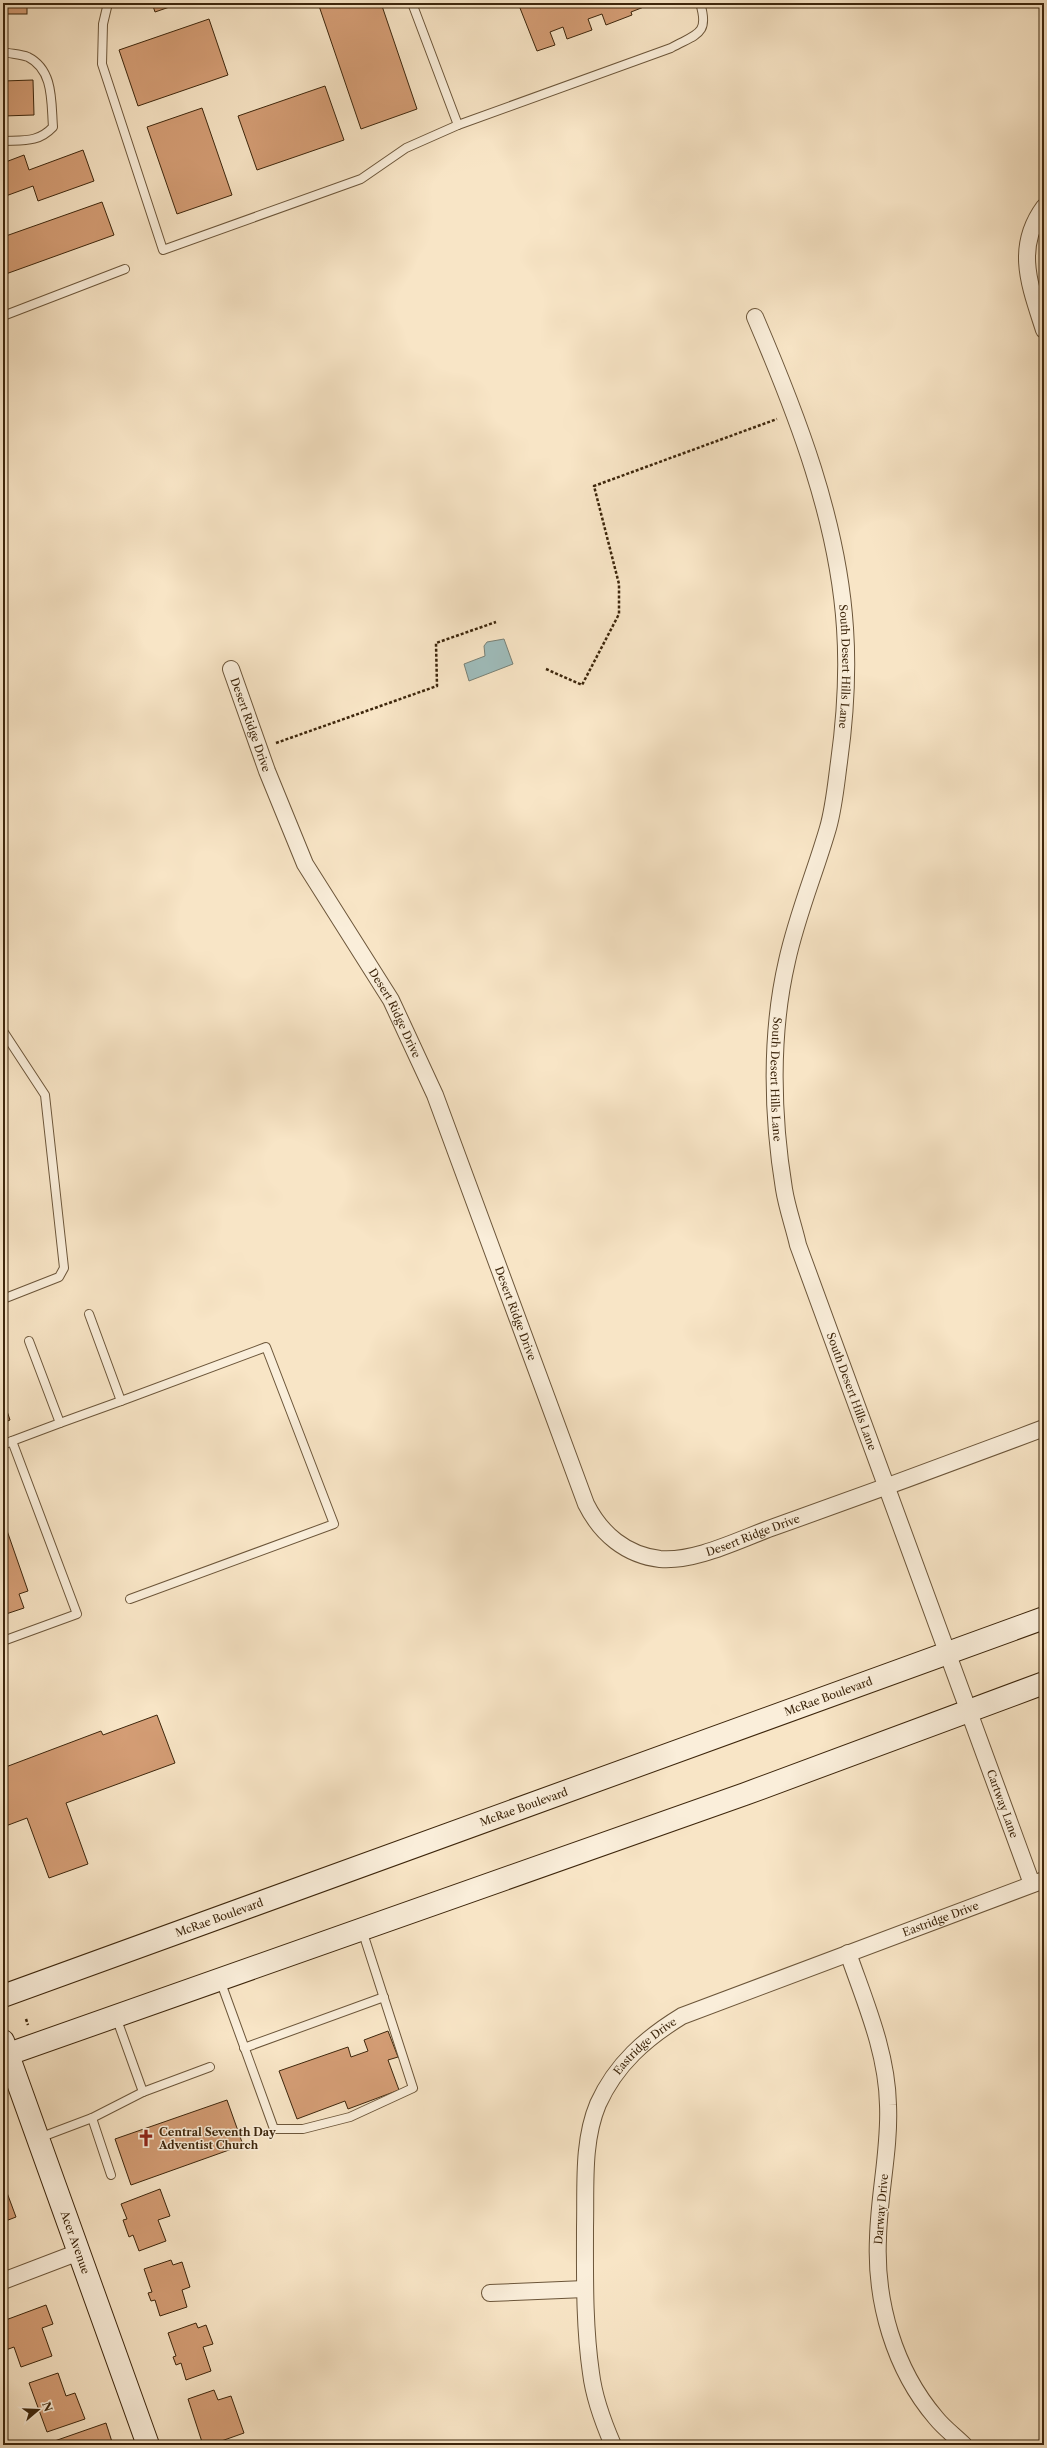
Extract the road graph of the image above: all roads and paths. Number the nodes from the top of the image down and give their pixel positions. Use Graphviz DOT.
graph roads {
  1 [pos="108,3"];
  2 [pos="412,3"];
  3 [pos="700,3"];
  4 [pos="3,52"];
  5 [pos="458,124"];
  6 [pos="3,141"];
  7 [pos="1044,206"];
  8 [pos="125,269"];
  9 [pos="3,316"];
  10 [pos="755,317"];
  11 [pos="1044,330"];
  12 [pos="793,414"];
  13 [pos="496,622"];
  14 [pos="231,669"];
  15 [pos="546,669"];
  16 [pos="259,749"];
  17 [pos="3,1030"];
  18 [pos="3,1299"];
  19 [pos="89,1314"];
  20 [pos="30,1341"];
  21 [pos="121,1401"];
  22 [pos="60,1423"];
  23 [pos="1044,1428"];
  24 [pos="12,1441"];
  25 [pos="3,1445"];
  26 [pos="888,1487"];
  27 [pos="130,1600"];
  28 [pos="1044,1618"];
  29 [pos="3,1641"];
  30 [pos="947,1652"];
  31 [pos="1044,1683"];
  32 [pos="968,1711"];
  33 [pos="1038,1882"];
  34 [pos="362,1929"];
  35 [pos="848,1953"];
  36 [pos="219,1980"];
  37 [pos="3,1996"];
  38 [pos="384,1998"];
  39 [pos="116,2016"];
  40 [pos="244,2048"];
  41 [pos="5,2050"];
  42 [pos="210,2067"];
  43 [pos="143,2092"];
  44 [pos="92,2118"];
  45 [pos="38,2138"];
  46 [pos="110,2175"];
  47 [pos="79,2252"];
  48 [pos="3,2281"];
  49 [pos="585,2289"];
  50 [pos="490,2293"];
  51 [pos="148,2445"];
  52 [pos="613,2445"];
  53 [pos="964,2445"];
  1 -- 5 [label="lane"];
  2 -- 5 [label="lane"];
  3 -- 5 [label="lane"];
  4 -- 6 [label="lane"];
  7 -- 11 [label="street"];
  8 -- 9 [label="lane"];
  10 -- 12 [label="street, South Desert Hills Lane"];
  12 -- 15 [label="path"];
  12 -- 26 [label="street, South Desert Hills Lane"];
  13 -- 16 [label="path"];
  14 -- 16 [label="street, Desert Ridge Drive"];
  16 -- 26 [label="street, Desert Ridge Drive"];
  17 -- 18 [label="lane"];
  19 -- 21 [label="lane"];
  20 -- 22 [label="lane"];
  21 -- 22 [label="lane"];
  21 -- 27 [label="lane"];
  22 -- 24 [label="lane"];
  23 -- 26 [label="street, Desert Ridge Drive"];
  24 -- 25 [label="lane"];
  24 -- 29 [label="lane"];
  26 -- 30 [label="street, South Desert Hills Lane"];
  28 -- 30 [label="main road, McRae Boulevard"];
  30 -- 32 [label="street, South Desert Hills Lane"];
  30 -- 37 [label="main road, McRae Boulevard"];
  31 -- 32 [label="main road"];
  32 -- 33 [label="street, Cartway Lane"];
  32 -- 34 [label="main road"];
  33 -- 35 [label="street, Eastridge Drive"];
  34 -- 36 [label="main road"];
  34 -- 38 [label="lane"];
  35 -- 49 [label="street, Eastridge Drive"];
  35 -- 53 [label="street, Darway Drive"];
  36 -- 39 [label="main road"];
  36 -- 40 [label="lane"];
  38 -- 40 [label="lane"];
  38 -- 40 [label="lane"];
  39 -- 41 [label="main road"];
  39 -- 43 [label="lane"];
  41 -- 45 [label="main road, Acer Avenue"];
  42 -- 43 [label="lane"];
  43 -- 44 [label="lane"];
  44 -- 45 [label="lane"];
  44 -- 46 [label="lane"];
  45 -- 47 [label="main road, Acer Avenue"];
  47 -- 48 [label="street"];
  47 -- 51 [label="main road, Acer Avenue"];
  49 -- 50 [label="street"];
  49 -- 52 [label="street, Eastridge Drive"];
}
